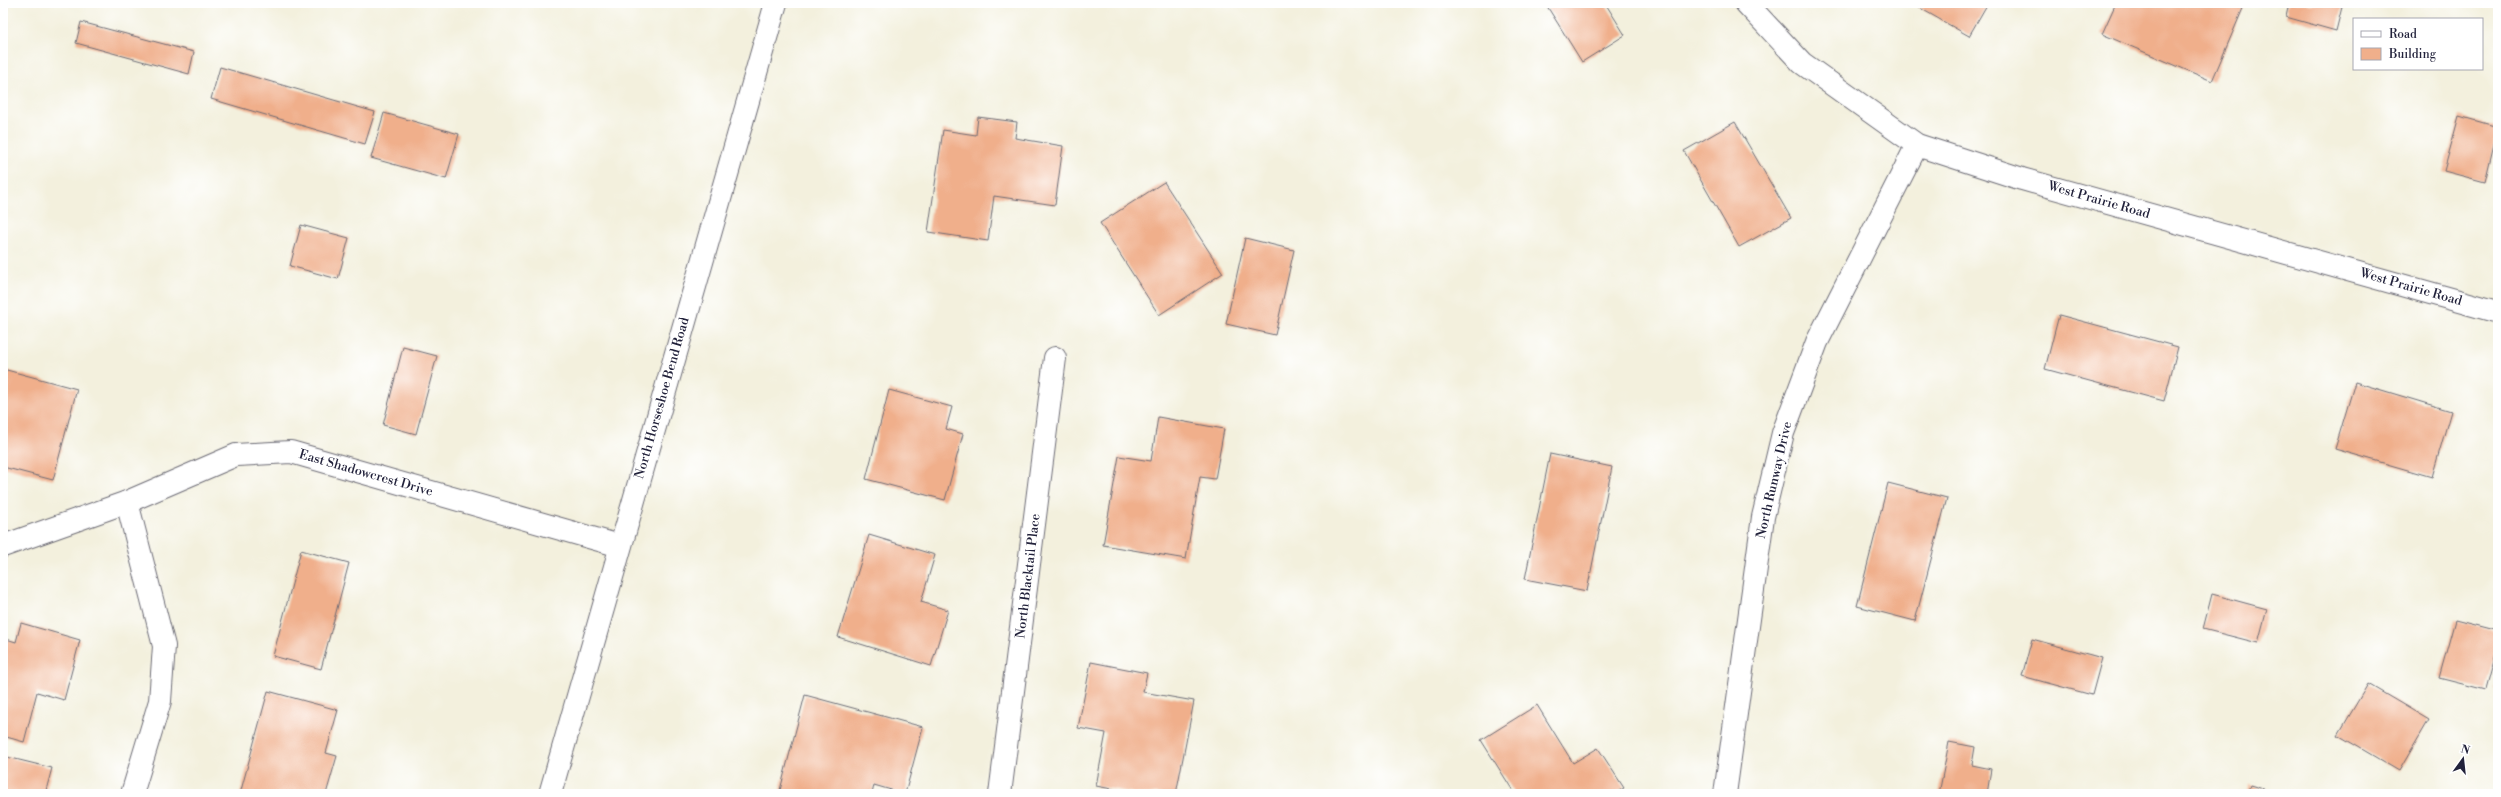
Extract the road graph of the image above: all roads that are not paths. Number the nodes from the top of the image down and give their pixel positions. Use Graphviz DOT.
graph roads {
  1 [pos="776,3"];
  2 [pos="1746,3"];
  3 [pos="1917,145"];
  4 [pos="2498,312"];
  5 [pos="1055,358"];
  6 [pos="127,502"];
  7 [pos="3,546"];
  8 [pos="620,546"];
  9 [pos="132,794"];
  10 [pos="550,794"];
  11 [pos="1000,794"];
  12 [pos="1725,794"];
  1 -- 8 [label="street, North Horseshoe Bend Road"];
  2 -- 3 [label="street, West Prairie Road"];
  3 -- 4 [label="street, West Prairie Road"];
  3 -- 12 [label="street, North Runway Drive"];
  5 -- 11 [label="street, North Blacktail Place"];
  6 -- 7 [label="street, East Shadowcrest Drive"];
  6 -- 8 [label="street, East Shadowcrest Drive"];
  6 -- 9 [label="street"];
  8 -- 10 [label="street, North Horseshoe Bend Road"];
}
